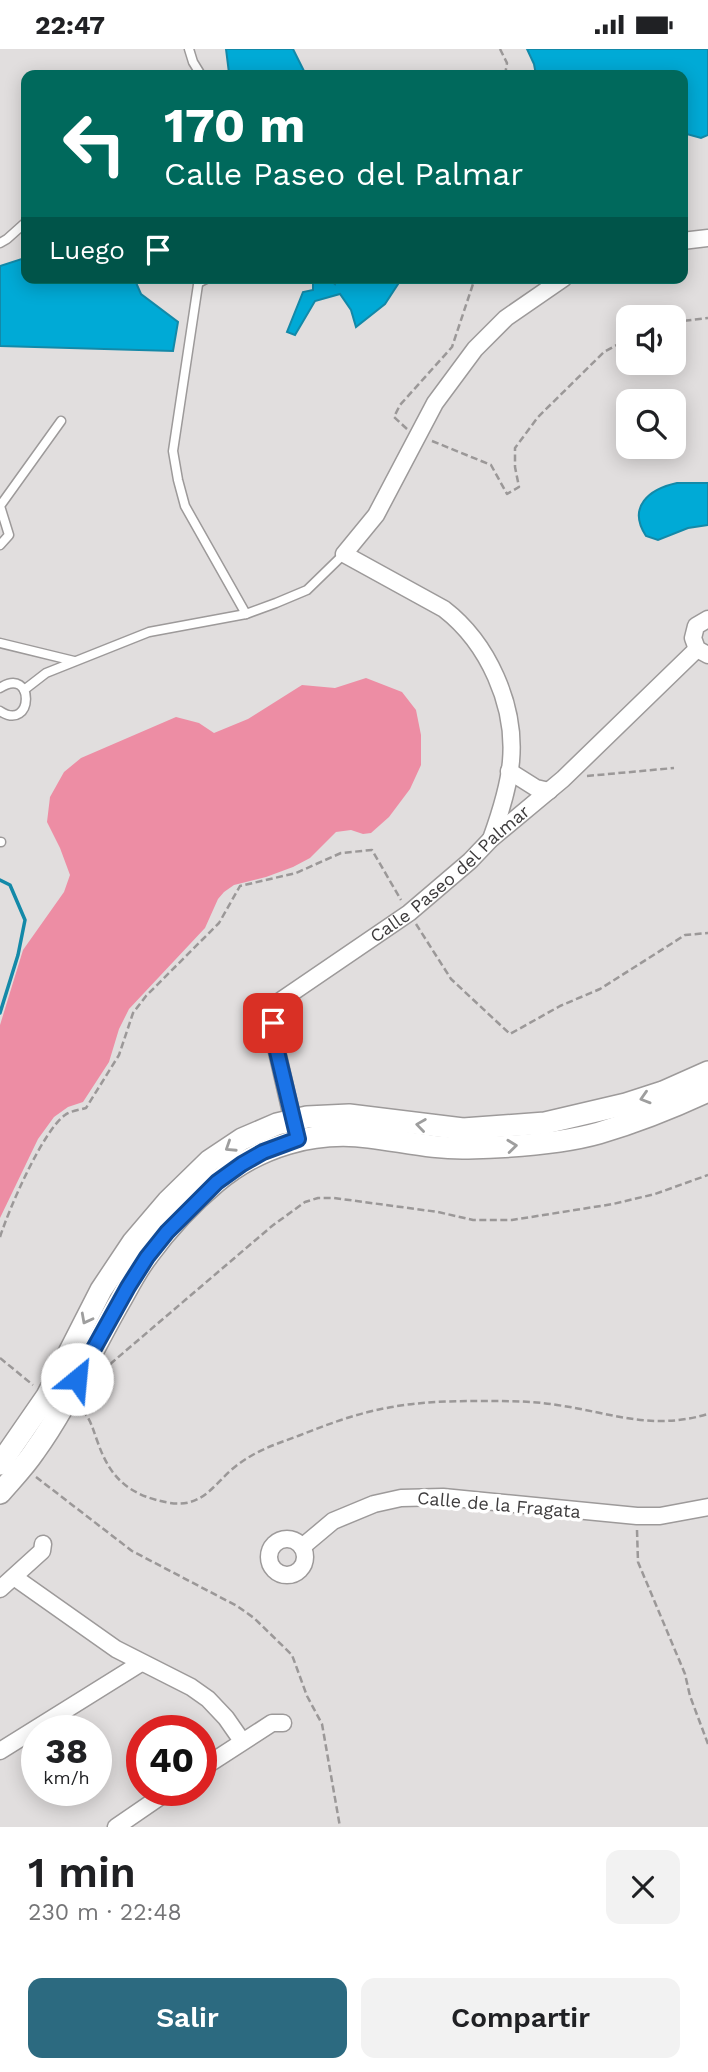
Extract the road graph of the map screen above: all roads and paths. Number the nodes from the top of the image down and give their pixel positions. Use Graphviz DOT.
graph roads {
  1 [pos="189,49"];
  2 [pos="500,49"];
  3 [pos="198,70"];
  4 [pos="506,70"];
  5 [pos="21,226"];
  6 [pos="708,238"];
  7 [pos="688,240"];
  8 [pos="0,243"];
  9 [pos="198,284"];
  10 [pos="473,284"];
  11 [pos="555,284"];
  12 [pos="708,318"];
  13 [pos="686,321"];
  14 [pos="616,346"];
  15 [pos="61,421"];
  16 [pos="417,436"];
  17 [pos="0,545"];
  18 [pos="344,554"];
  19 [pos="246,614"];
  20 [pos="708,619"];
  21 [pos="0,643"];
  22 [pos="703,652"];
  23 [pos="74,661"];
  24 [pos="0,688"];
  25 [pos="24,691"];
  26 [pos="0,711"];
  27 [pos="674,768"];
  28 [pos="509,771"];
  29 [pos="563,779"];
  30 [pos="549,791"];
  31 [pos="491,839"];
  32 [pos="708,1072"];
  33 [pos="708,1091"];
  34 [pos="295,1129"];
  35 [pos="708,1175"];
  36 [pos="0,1358"];
  37 [pos="96,1377"];
  38 [pos="56,1399"];
  39 [pos="708,1414"];
  40 [pos="25,1453"];
  41 [pos="0,1464"];
  42 [pos="0,1493"];
  43 [pos="708,1507"];
  44 [pos="637,1516"];
  45 [pos="44,1543"];
  46 [pos="302,1547"];
  47 [pos="14,1577"];
  48 [pos="0,1589"];
  49 [pos="141,1663"];
  50 [pos="283,1723"];
  51 [pos="242,1741"];
  52 [pos="708,1744"];
  53 [pos="0,1751"];
  54 [pos="217,1758"];
  55 [pos="147,1806"];
  56 [pos="116,1827"];
  57 [pos="340,1827"];
  1 -- 3 [label="lane"];
  2 -- 4 [label="path"];
  5 -- 8 [label="lane"];
  6 -- 7 [label="street"];
  9 -- 19 [label="lane"];
  10 -- 16 [label="path"];
  11 -- 16 [label="street"];
  12 -- 13 [label="path"];
  14 -- 16 [label="path"];
  15 -- 17 [label="lane"];
  16 -- 18 [label="street"];
  18 -- 19 [label="lane"];
  18 -- 28 [label="street"];
  19 -- 23 [label="lane"];
  20 -- 22 [label="street"];
  21 -- 23 [label="lane"];
  22 -- 29 [label="street, Calle Paseo del Palmar"];
  23 -- 25 [label="lane"];
  24 -- 25 [label="lane"];
  25 -- 26 [label="lane"];
  27 -- 29 [label="path"];
  28 -- 30 [label="street"];
  28 -- 31 [label="street"];
  29 -- 30 [label="street, Calle Paseo del Palmar"];
  30 -- 31 [label="street, Calle Paseo del Palmar"];
  31 -- 34 [label="street, Calle Paseo del Palmar"];
  32 -- 34 [label="street, one-way"];
  34 -- 33 [label="street, one-way"];
  34 -- 38 [label="street"];
  35 -- 37 [label="path"];
  36 -- 38 [label="path"];
  38 -- 39 [label="path"];
  38 -- 40 [label="street"];
  40 -- 41 [label="street"];
  40 -- 42 [label="street"];
  40 -- 57 [label="path"];
  43 -- 44 [label="street, Calle de la Fragata"];
  44 -- 46 [label="street, Calle de la Fragata"];
  44 -- 52 [label="path"];
  45 -- 47 [label="street"];
  47 -- 48 [label="street"];
  47 -- 49 [label="street"];
  49 -- 51 [label="street"];
  49 -- 53 [label="street"];
  50 -- 51 [label="street"];
  51 -- 54 [label="street"];
  55 -- 56 [label="street"];
}
